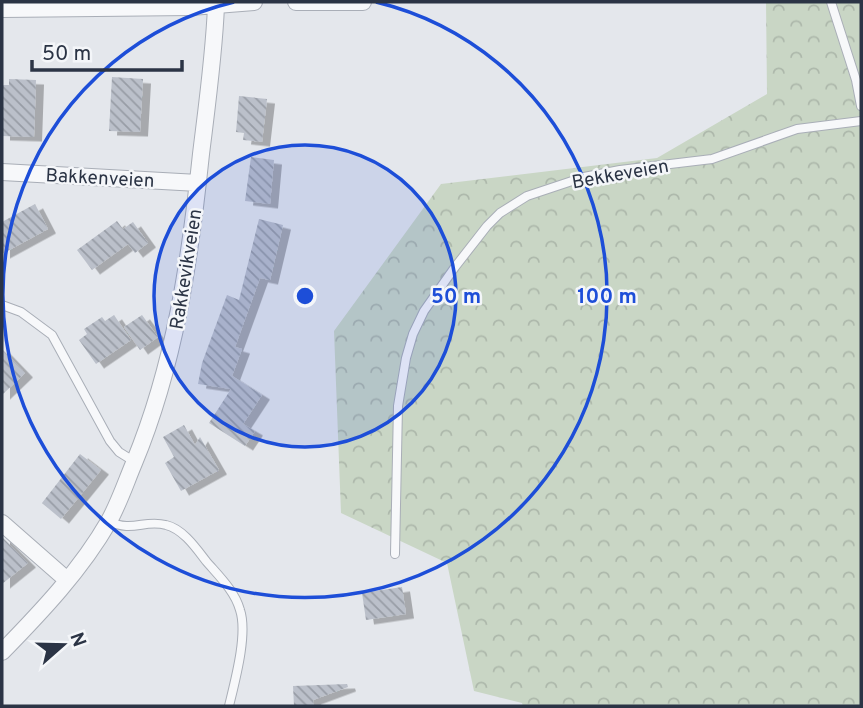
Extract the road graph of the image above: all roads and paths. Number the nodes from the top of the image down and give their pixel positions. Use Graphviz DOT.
graph roads {
  1 [pos="254,2"];
  2 [pos="296,2"];
  3 [pos="363,2"];
  4 [pos="831,2"];
  5 [pos="216,6"];
  6 [pos="2,9"];
  7 [pos="861,106"];
  8 [pos="861,121"];
  9 [pos="2,172"];
  10 [pos="198,183"];
  11 [pos="2,305"];
  12 [pos="135,462"];
  13 [pos="108,521"];
  14 [pos="2,523"];
  15 [pos="395,554"];
  16 [pos="67,580"];
  17 [pos="2,652"];
  18 [pos="229,706"];
  1 -- 5 [label="street"];
  2 -- 3 [label="street"];
  4 -- 7 [label="lane"];
  5 -- 6 [label="street"];
  5 -- 10 [label="street, Rakkevikveien"];
  8 -- 15 [label="lane, Bekkeveien"];
  9 -- 10 [label="street, Bakkenveien"];
  10 -- 12 [label="street, Rakkevikveien"];
  11 -- 12 [label="lane"];
  12 -- 13 [label="street, Rakkevikveien"];
  13 -- 16 [label="street, Rakkevikveien"];
  13 -- 18 [label="lane"];
  14 -- 16 [label="street"];
  16 -- 17 [label="street, Rakkevikveien"];
}
